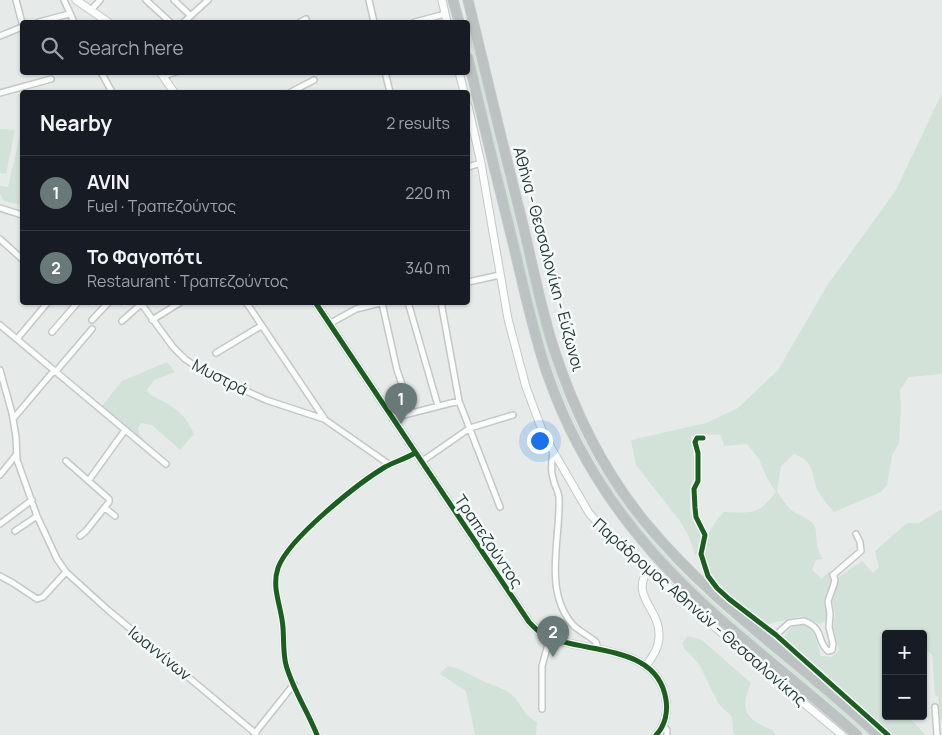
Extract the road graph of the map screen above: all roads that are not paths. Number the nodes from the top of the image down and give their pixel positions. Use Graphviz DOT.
graph roads {
  1 [pos="16,0"];
  2 [pos="64,0"];
  3 [pos="76,0"];
  4 [pos="100,0"];
  5 [pos="146,0"];
  6 [pos="174,0"];
  7 [pos="208,0"];
  8 [pos="369,0"];
  9 [pos="442,0"];
  10 [pos="454,0"];
  11 [pos="468,0"];
  12 [pos="91,10"];
  13 [pos="69,14"];
  14 [pos="445,14"];
  15 [pos="191,16"];
  16 [pos="21,20"];
  17 [pos="46,20"];
  18 [pos="73,20"];
  19 [pos="105,20"];
  20 [pos="168,20"];
  21 [pos="186,20"];
  22 [pos="374,20"];
  23 [pos="422,20"];
  24 [pos="446,20"];
  25 [pos="459,20"];
  26 [pos="20,28"];
  27 [pos="0,36"];
  28 [pos="470,66"];
  29 [pos="103,75"];
  30 [pos="162,75"];
  31 [pos="386,75"];
  32 [pos="460,75"];
  33 [pos="51,80"];
  34 [pos="314,80"];
  35 [pos="25,86"];
  36 [pos="27,90"];
  37 [pos="111,90"];
  38 [pos="173,90"];
  39 [pos="295,90"];
  40 [pos="390,90"];
  41 [pos="464,90"];
  42 [pos="0,93"];
  43 [pos="470,115"];
  44 [pos="481,163"];
  45 [pos="470,166"];
  46 [pos="0,208"];
  47 [pos="20,214"];
  48 [pos="0,239"];
  49 [pos="20,257"];
  50 [pos="500,275"];
  51 [pos="470,282"];
  52 [pos="45,305"];
  53 [pos="75,305"];
  54 [pos="106,305"];
  55 [pos="138,305"];
  56 [pos="141,305"];
  57 [pos="176,305"];
  58 [pos="248,305"];
  59 [pos="317,305"];
  60 [pos="374,305"];
  61 [pos="383,305"];
  62 [pos="409,305"];
  63 [pos="442,305"];
  64 [pos="92,320"];
  65 [pos="152,320"];
  66 [pos="122,321"];
  67 [pos="329,324"];
  68 [pos="0,325"];
  69 [pos="261,326"];
  70 [pos="92,329"];
  71 [pos="52,332"];
  72 [pos="17,339"];
  73 [pos="216,353"];
  74 [pos="0,370"];
  75 [pos="55,371"];
  76 [pos="2,385"];
  77 [pos="459,401"];
  78 [pos="438,406"];
  79 [pos="412,413"];
  80 [pos="512,415"];
  81 [pos="392,418"];
  82 [pos="13,419"];
  83 [pos="324,419"];
  84 [pos="470,428"];
  85 [pos="125,430"];
  86 [pos="703,438"];
  87 [pos="553,451"];
  88 [pos="416,453"];
  89 [pos="16,455"];
  90 [pos="66,460"];
  91 [pos="421,462"];
  92 [pos="166,464"];
  93 [pos="390,465"];
  94 [pos="0,475"];
  95 [pos="89,480"];
  96 [pos="32,500"];
  97 [pos="500,507"];
  98 [pos="105,508"];
  99 [pos="37,516"];
  100 [pos="115,516"];
  101 [pos="0,524"];
  102 [pos="15,531"];
  103 [pos="856,534"];
  104 [pos="80,536"];
  105 [pos="649,569"];
  106 [pos="66,572"];
  107 [pos="0,576"];
  108 [pos="776,635"];
  109 [pos="550,637"];
  110 [pos="598,649"];
  111 [pos="646,666"];
  112 [pos="294,684"];
  113 [pos="936,707"];
  114 [pos="542,709"];
  115 [pos="663,726"];
  116 [pos="256,734"];
  117 [pos="317,735"];
  118 [pos="656,735"];
  119 [pos="667,735"];
  120 [pos="842,735"];
  121 [pos="857,735"];
  122 [pos="878,735"];
  123 [pos="888,735"];
  124 [pos="937,735"];
  1 -- 16 [label="street"];
  2 -- 13 [label="street"];
  3 -- 12 [label="main road"];
  4 -- 12 [label="street"];
  5 -- 20 [label="street"];
  6 -- 15 [label="street"];
  7 -- 15 [label="street"];
  8 -- 22 [label="street"];
  9 -- 14 [label="main road"];
  10 -- 25 [label="highway"];
  11 -- 122 [label="highway, Αθήνα - Θεσσαλονίκη - Εύζωνοι"];
  12 -- 19 [label="main road"];
  13 -- 17 [label="street"];
  13 -- 18 [label="street"];
  14 -- 23 [label="street"];
  14 -- 24 [label="main road"];
  15 -- 21 [label="street"];
  26 -- 27 [label="street"];
  28 -- 121 [label="highway, Αθήνα - Θεσσαλονίκη - Εύζωνοι"];
  29 -- 37 [label="street"];
  30 -- 38 [label="main road"];
  31 -- 40 [label="street"];
  32 -- 41 [label="main road"];
  33 -- 35 [label="street"];
  34 -- 39 [label="street"];
  35 -- 36 [label="street"];
  35 -- 42 [label="street"];
  43 -- 44 [label="main road, Παράδρομος Αθηνών - Θεσσαλονίκης"];
  44 -- 45 [label="street"];
  44 -- 50 [label="main road, Παράδρομος Αθηνών - Θεσσαλονίκης"];
  46 -- 47 [label="street"];
  48 -- 49 [label="street"];
  50 -- 51 [label="street"];
  50 -- 87 [label="main road, Παράδρομος Αθηνών - Θεσσαλονίκης"];
  52 -- 72 [label="street"];
  53 -- 71 [label="street"];
  54 -- 64 [label="street"];
  55 -- 66 [label="street"];
  56 -- 65 [label="street, Μυστρά"];
  57 -- 65 [label="street"];
  58 -- 69 [label="street"];
  59 -- 67 [label="main road, Τραπεζούντος"];
  60 -- 67 [label="street"];
  61 -- 79 [label="street"];
  62 -- 78 [label="street"];
  63 -- 77 [label="street"];
  65 -- 83 [label="street, Μυστρά"];
  67 -- 81 [label="main road, Τραπεζούντος"];
  68 -- 72 [label="street"];
  69 -- 73 [label="street"];
  69 -- 83 [label="street"];
  70 -- 75 [label="street"];
  72 -- 75 [label="street"];
  74 -- 76 [label="street, Ιωαννίνων"];
  75 -- 82 [label="street"];
  75 -- 85 [label="street"];
  76 -- 82 [label="street, Ιωαννίνων"];
  77 -- 78 [label="street"];
  77 -- 84 [label="street"];
  78 -- 79 [label="street"];
  79 -- 81 [label="street"];
  80 -- 84 [label="street"];
  81 -- 88 [label="main road, Τραπεζούντος"];
  82 -- 89 [label="street, Ιωαννίνων"];
  83 -- 93 [label="street"];
  84 -- 91 [label="street"];
  84 -- 97 [label="street"];
  85 -- 92 [label="street"];
  85 -- 95 [label="street"];
  86 -- 108 [label="street"];
  87 -- 105 [label="main road, Παράδρομος Αθηνών - Θεσσαλονίκης"];
  87 -- 110 [label="street"];
  88 -- 91 [label="main road, Τραπεζούντος"];
  88 -- 93 [label="street"];
  89 -- 94 [label="street"];
  89 -- 96 [label="street, Ιωαννίνων"];
  90 -- 95 [label="street"];
  91 -- 109 [label="main road, Τραπεζούντος"];
  93 -- 112 [label="street"];
  95 -- 98 [label="street"];
  96 -- 99 [label="street, Ιωαννίνων"];
  96 -- 101 [label="street"];
  98 -- 100 [label="street"];
  98 -- 104 [label="street"];
  99 -- 102 [label="street"];
  99 -- 106 [label="street, Ιωαννίνων"];
  103 -- 108 [label="street"];
  105 -- 111 [label="main road"];
  105 -- 120 [label="main road, Παράδρομος Αθηνών - Θεσσαλονίκης"];
  106 -- 107 [label="street"];
  106 -- 116 [label="street, Ιωαννίνων"];
  108 -- 123 [label="street"];
  109 -- 110 [label="main road, Τραπεζούντος"];
  109 -- 114 [label="street"];
  110 -- 111 [label="main road, Τραπεζούντος"];
  111 -- 115 [label="main road, Τραπεζούντος"];
  112 -- 116 [label="street"];
  112 -- 117 [label="street"];
  113 -- 124 [label="street"];
  115 -- 118 [label="main road"];
  115 -- 119 [label="street"];
}
